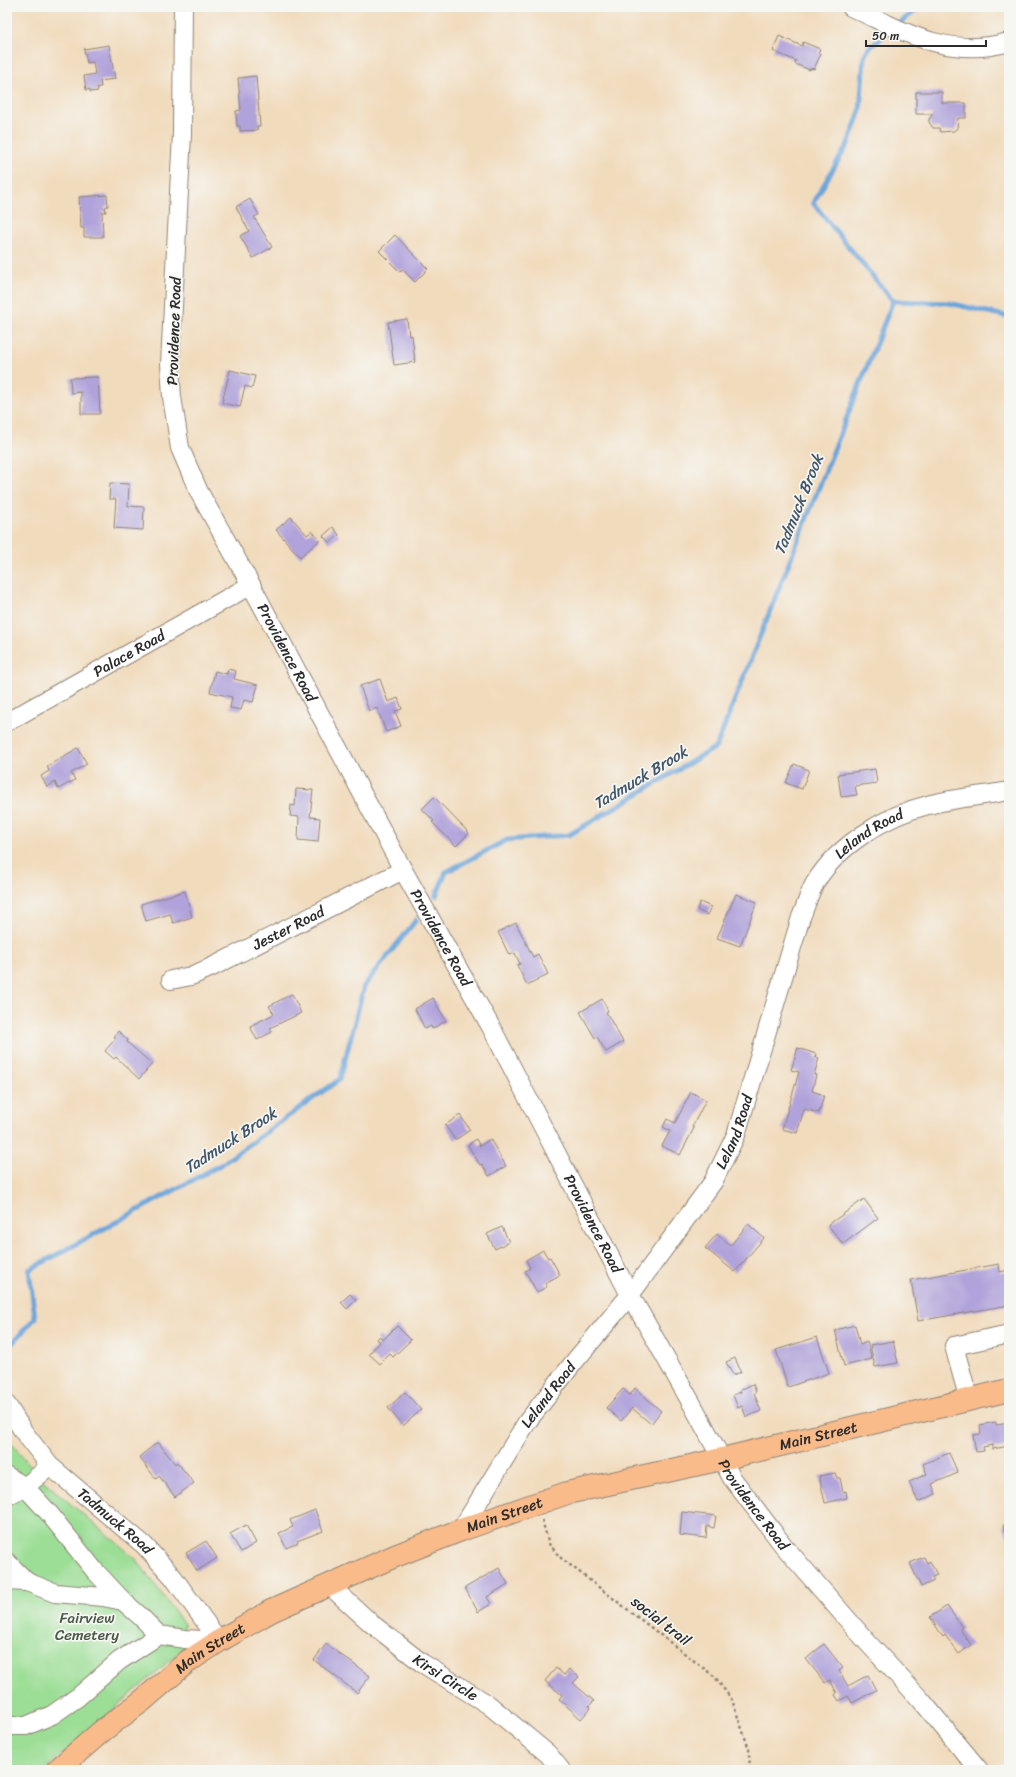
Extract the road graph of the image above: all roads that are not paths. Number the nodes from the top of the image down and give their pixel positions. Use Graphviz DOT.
graph roads {
  1 [pos="183,7"];
  2 [pos="851,7"];
  3 [pos="1009,42"];
  4 [pos="250,585"];
  5 [pos="7,722"];
  6 [pos="1009,791"];
  7 [pos="403,870"];
  8 [pos="171,980"];
  9 [pos="630,1294"];
  10 [pos="1009,1334"];
  11 [pos="1009,1390"];
  12 [pos="969,1400"];
  13 [pos="7,1405"];
  14 [pos="722,1459"];
  15 [pos="50,1466"];
  16 [pos="7,1476"];
  17 [pos="25,1487"];
  18 [pos="7,1496"];
  19 [pos="461,1530"];
  20 [pos="7,1562"];
  21 [pos="7,1582"];
  22 [pos="27,1582"];
  23 [pos="329,1585"];
  24 [pos="123,1601"];
  25 [pos="159,1635"];
  26 [pos="219,1641"];
  27 [pos="7,1726"];
  28 [pos="57,1770"];
  29 [pos="561,1770"];
  30 [pos="979,1770"];
  1 -- 4 [label="street, Providence Road"];
  2 -- 3 [label="street"];
  4 -- 5 [label="street, Palace Road"];
  4 -- 7 [label="street, Providence Road"];
  6 -- 9 [label="street, Leland Road"];
  7 -- 8 [label="street, Jester Road"];
  7 -- 9 [label="street, Providence Road"];
  9 -- 14 [label="street, Providence Road"];
  9 -- 19 [label="street, Leland Road"];
  10 -- 12 [label="street"];
  11 -- 12 [label="main road, Main Street"];
  12 -- 14 [label="main road, Main Street"];
  13 -- 15 [label="street, Tadmuck Road"];
  14 -- 19 [label="main road, Main Street"];
  14 -- 30 [label="street, Providence Road"];
  15 -- 17 [label="street"];
  15 -- 26 [label="street, Tadmuck Road"];
  16 -- 17 [label="street"];
  17 -- 18 [label="street"];
  17 -- 24 [label="street"];
  19 -- 23 [label="main road, Main Street"];
  20 -- 22 [label="street"];
  21 -- 22 [label="street"];
  22 -- 24 [label="street"];
  23 -- 26 [label="main road, Main Street"];
  23 -- 29 [label="street, Kirsi Circle"];
  24 -- 25 [label="street"];
  25 -- 26 [label="street"];
  25 -- 27 [label="street"];
  26 -- 28 [label="main road, Main Street"];
}
